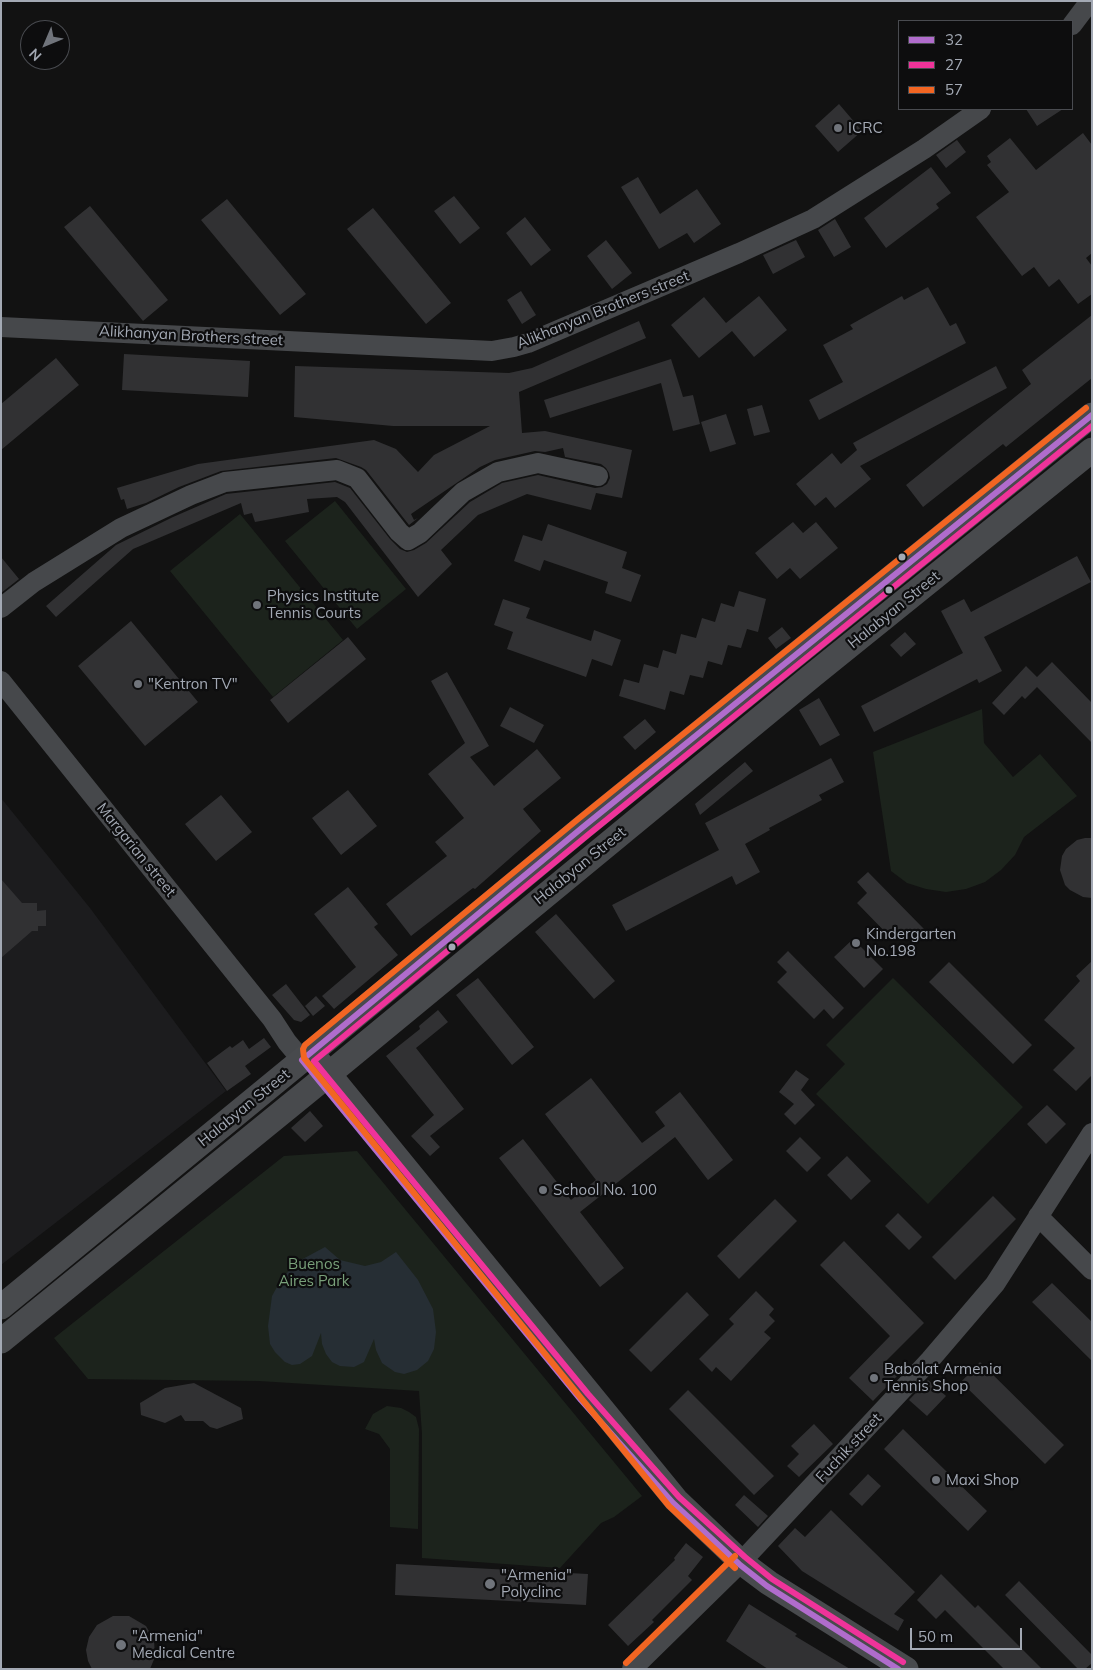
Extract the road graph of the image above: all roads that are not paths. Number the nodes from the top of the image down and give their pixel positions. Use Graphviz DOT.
graph roads {
  1 [pos="1090,1"];
  2 [pos="1073,24"];
  3 [pos="980,110"];
  4 [pos="1,327"];
  5 [pos="1092,416"];
  6 [pos="1053,447"];
  7 [pos="1092,450"];
  8 [pos="1071,467"];
  9 [pos="598,476"];
  10 [pos="1,608"];
  11 [pos="1,681"];
  12 [pos="306,1056"];
  13 [pos="324,1078"];
  14 [pos="1092,1133"];
  15 [pos="1038,1216"];
  16 [pos="1092,1270"];
  17 [pos="1,1307"];
  18 [pos="1,1341"];
  19 [pos="740,1563"];
  20 [pos="632,1669"];
  21 [pos="898,1669"];
  22 [pos="906,1669"];
  1 -- 2 [label="street"];
  3 -- 4 [label="street, Alikhanyan Brothers street"];
  5 -- 6 [label="main road, Halabyan Street"];
  6 -- 8 [label="main road"];
  6 -- 12 [label="main road, Halabyan Street"];
  7 -- 8 [label="main road, Halabyan Street"];
  8 -- 13 [label="main road, Halabyan Street"];
  9 -- 10 [label="street"];
  11 -- 12 [label="street, Margarian street"];
  12 -- 13 [label="main road, Margarian street"];
  12 -- 17 [label="main road, Halabyan Street"];
  13 -- 18 [label="main road, Halabyan Street"];
  13 -- 19 [label="main road, Margarian street"];
  14 -- 15 [label="street, Fuchik street"];
  15 -- 16 [label="street"];
  15 -- 19 [label="street, Fuchik street"];
  19 -- 20 [label="street, Fuchik street"];
  19 -- 21 [label="main road, Margarian street"];
  19 -- 22 [label="main road, Margarian street"];
}
